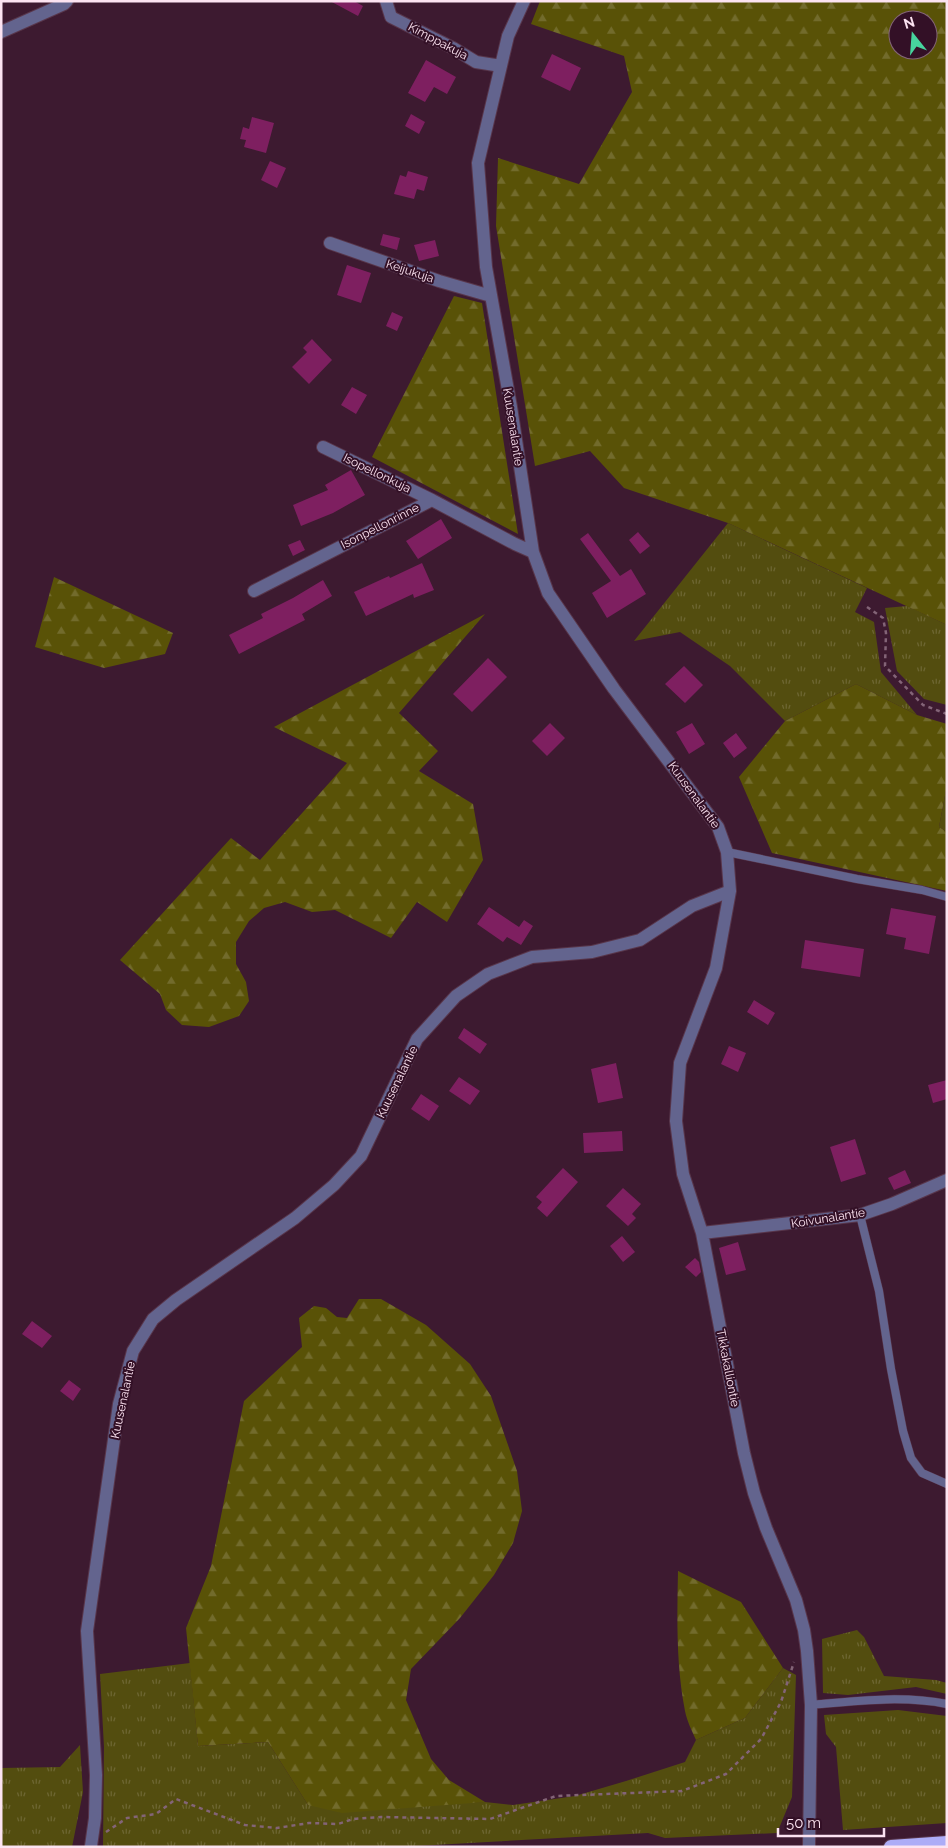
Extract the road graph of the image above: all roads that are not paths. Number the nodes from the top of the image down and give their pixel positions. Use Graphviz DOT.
graph roads {
  1 [pos="67,1"];
  2 [pos="386,1"];
  3 [pos="524,1"];
  4 [pos="1,32"];
  5 [pos="501,66"];
  6 [pos="330,243"];
  7 [pos="491,296"];
  8 [pos="323,447"];
  9 [pos="432,500"];
  10 [pos="533,552"];
  11 [pos="254,591"];
  12 [pos="727,852"];
  13 [pos="730,891"];
  14 [pos="947,897"];
  15 [pos="947,1180"];
  16 [pos="860,1215"];
  17 [pos="702,1233"];
  18 [pos="947,1484"];
  19 [pos="947,1704"];
  20 [pos="811,1705"];
  21 [pos="947,1843"];
  22 [pos="91,1846"];
  23 [pos="809,1847"];
  24 [pos="891,1847"];
  1 -- 4 [label="street"];
  2 -- 5 [label="street, Kimppakuja"];
  3 -- 5 [label="street, Kuusenalantie"];
  5 -- 7 [label="street, Kuusenalantie"];
  6 -- 7 [label="street, Keijukuja"];
  7 -- 10 [label="street, Kuusenalantie"];
  8 -- 9 [label="street, Isopellonkuja"];
  9 -- 10 [label="street, Isonpellonrinne"];
  9 -- 11 [label="street, Isonpellonrinne"];
  10 -- 12 [label="street, Kuusenalantie"];
  12 -- 13 [label="street, Kuusenalantie"];
  12 -- 14 [label="lane"];
  13 -- 17 [label="street, Tikkakalliontie"];
  13 -- 22 [label="street, Kuusenalantie"];
  15 -- 16 [label="street, Koivunalantie"];
  16 -- 17 [label="street, Koivunalantie"];
  16 -- 18 [label="lane"];
  17 -- 20 [label="street, Tikkakalliontie"];
  19 -- 20 [label="lane"];
  20 -- 23 [label="street, Tikkakalliontie"];
  21 -- 24 [label="highway"];
}
